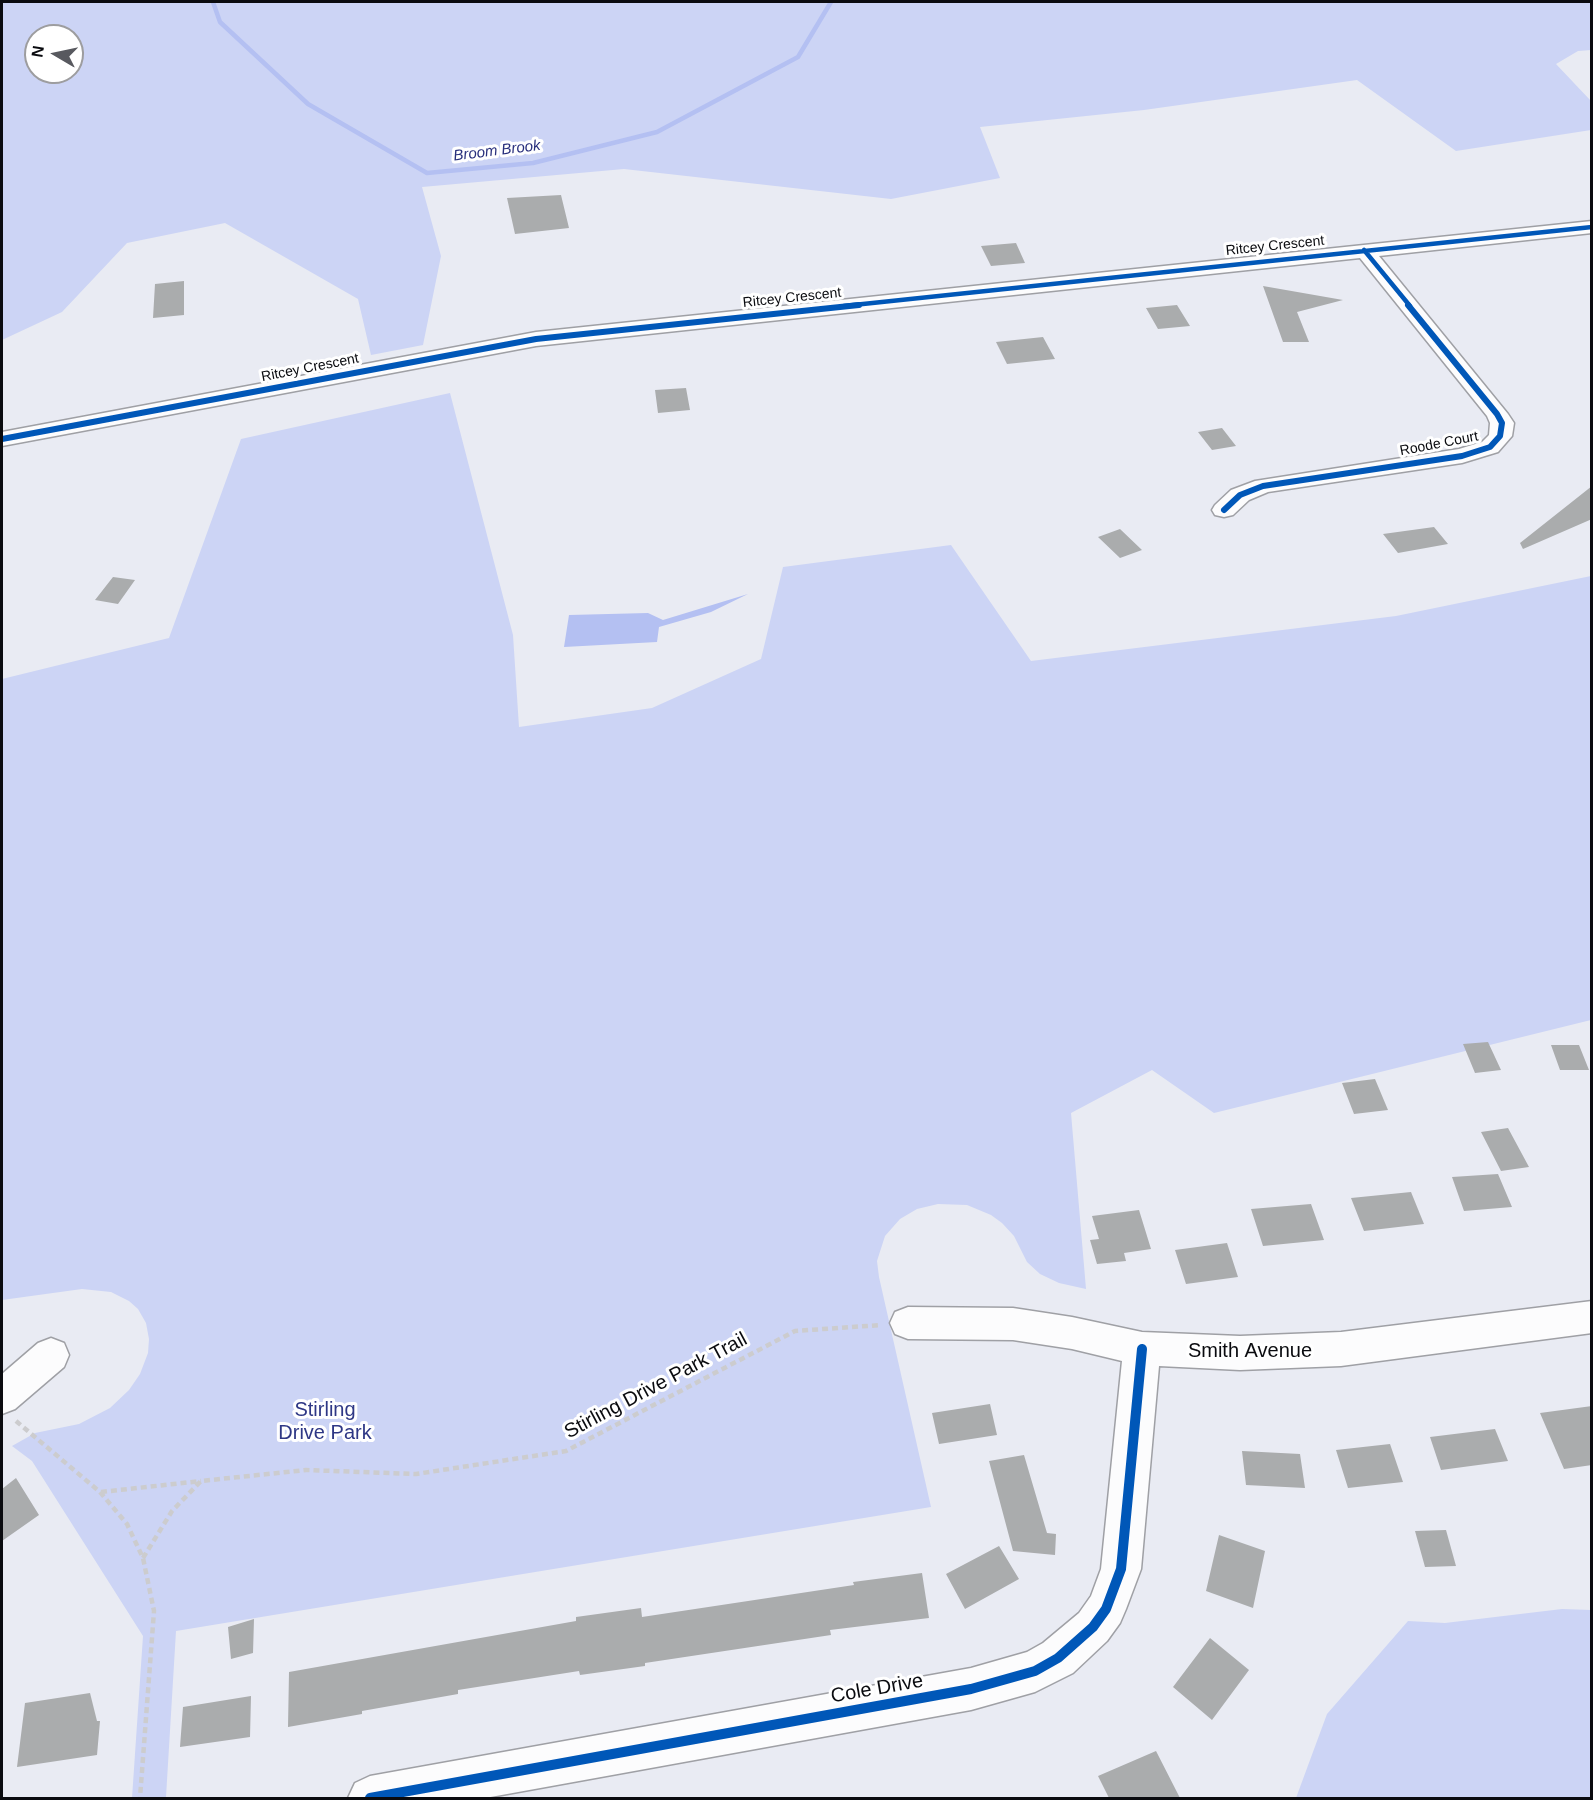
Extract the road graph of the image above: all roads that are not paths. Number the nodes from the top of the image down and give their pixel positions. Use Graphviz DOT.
graph roads {
  1 [pos="1592,227"];
  2 [pos="1364,250"];
  3 [pos="2,439"];
  4 [pos="1224,510"];
  5 [pos="1592,1317"];
  6 [pos="908,1323"];
  7 [pos="1142,1349"];
  8 [pos="51,1355"];
  9 [pos="6,1407"];
  10 [pos="370,1798"];
  1 -- 2 [label="street, Ritcey Crescent"];
  2 -- 3 [label="street, Ritcey Crescent"];
  2 -- 4 [label="street, Roode Court"];
  5 -- 7 [label="street, Smith Avenue"];
  6 -- 7 [label="street, Smith Avenue"];
  7 -- 10 [label="street, Cole Drive"];
  8 -- 9 [label="street"];
}
